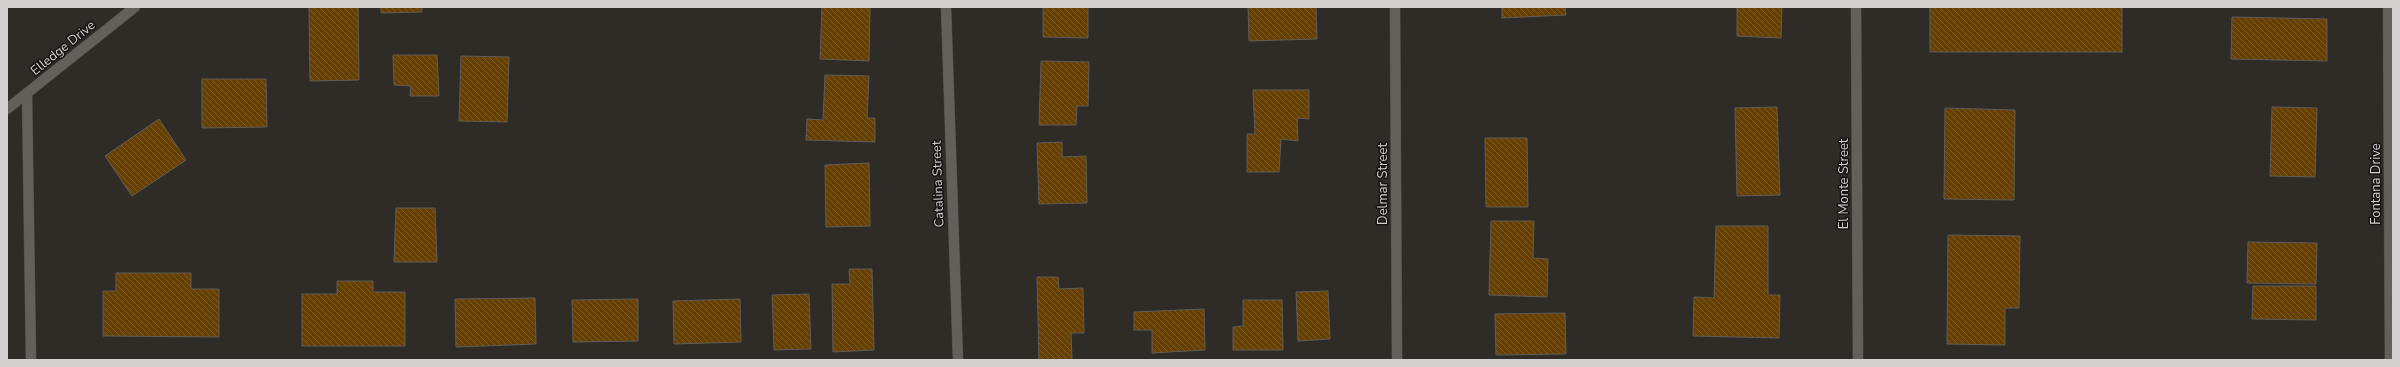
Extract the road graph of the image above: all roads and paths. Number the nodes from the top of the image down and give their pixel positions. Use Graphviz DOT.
graph roads {
  1 [pos="135,7"];
  2 [pos="946,7"];
  3 [pos="1395,7"];
  4 [pos="1856,7"];
  5 [pos="2388,7"];
  6 [pos="27,94"];
  7 [pos="7,109"];
  8 [pos="31,360"];
  9 [pos="958,360"];
  10 [pos="1397,360"];
  11 [pos="1858,360"];
  12 [pos="2390,360"];
  1 -- 6 [label="street, Elledge Drive"];
  2 -- 9 [label="street, Catalina Street"];
  3 -- 10 [label="street, Delmar Street"];
  4 -- 11 [label="street, El Monte Street"];
  5 -- 12 [label="street, Fontana Drive"];
  6 -- 7 [label="street, Elledge Drive"];
  6 -- 8 [label="street"];
}
